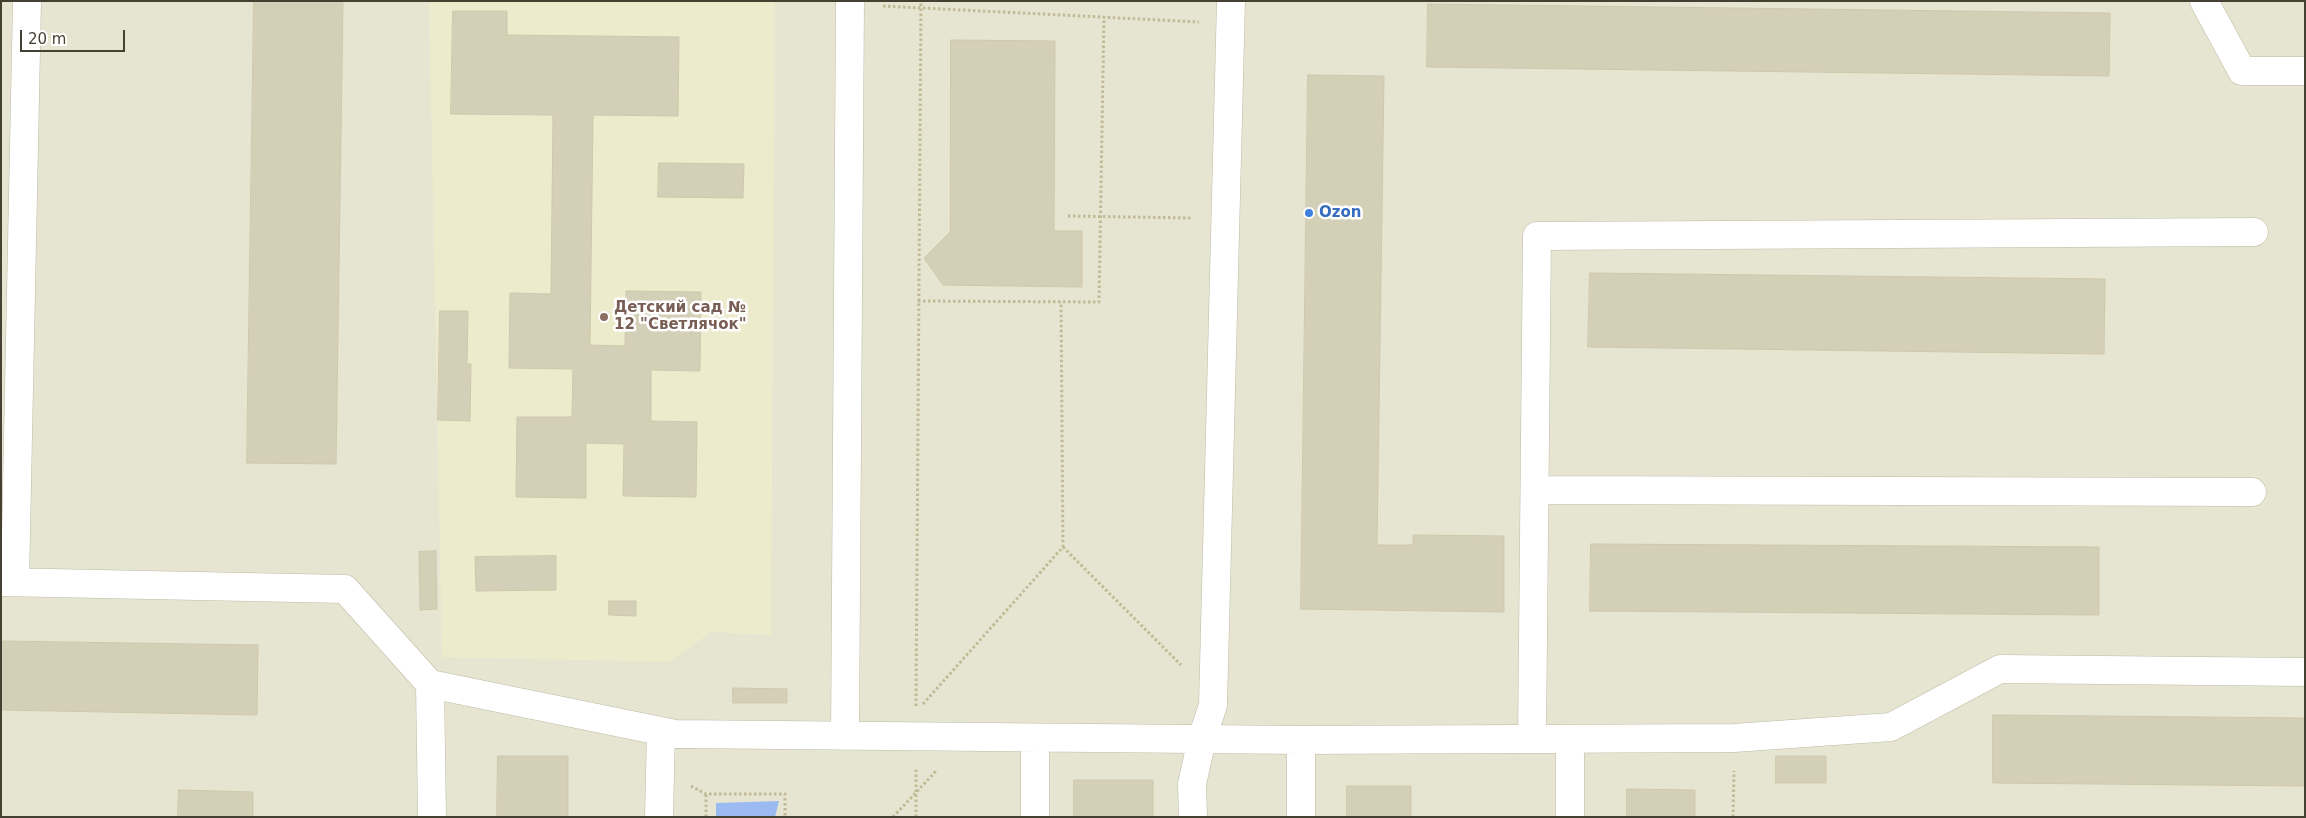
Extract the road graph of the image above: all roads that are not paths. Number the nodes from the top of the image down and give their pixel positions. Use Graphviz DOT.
graph roads {
  1 [pos="27,1"];
  2 [pos="2204,1"];
  3 [pos="850,4"];
  4 [pos="1231,13"];
  5 [pos="2305,71"];
  6 [pos="2254,232"];
  7 [pos="1535,490"];
  8 [pos="2252,492"];
  9 [pos="8,582"];
  10 [pos="2305,672"];
  11 [pos="430,684"];
  12 [pos="661,731"];
  13 [pos="845,736"];
  14 [pos="1035,738"];
  15 [pos="1202,739"];
  16 [pos="1532,739"];
  17 [pos="1570,739"];
  18 [pos="1301,740"];
  19 [pos="432,817"];
  20 [pos="659,817"];
  21 [pos="1035,817"];
  22 [pos="1192,817"];
  23 [pos="1301,817"];
  24 [pos="1570,817"];
  1 -- 9 [label="lane"];
  2 -- 5 [label="lane"];
  3 -- 13 [label="lane"];
  4 -- 15 [label="lane"];
  6 -- 7 [label="lane"];
  7 -- 8 [label="lane"];
  7 -- 16 [label="lane"];
  9 -- 11 [label="lane"];
  10 -- 17 [label="lane"];
  11 -- 12 [label="lane"];
  11 -- 19 [label="lane"];
  12 -- 13 [label="lane"];
  12 -- 20 [label="lane"];
  13 -- 14 [label="lane"];
  14 -- 15 [label="lane"];
  14 -- 21 [label="lane"];
  15 -- 18 [label="lane"];
  15 -- 22 [label="lane"];
  16 -- 17 [label="lane"];
  16 -- 18 [label="lane"];
  17 -- 24 [label="lane"];
  18 -- 23 [label="lane"];
}
